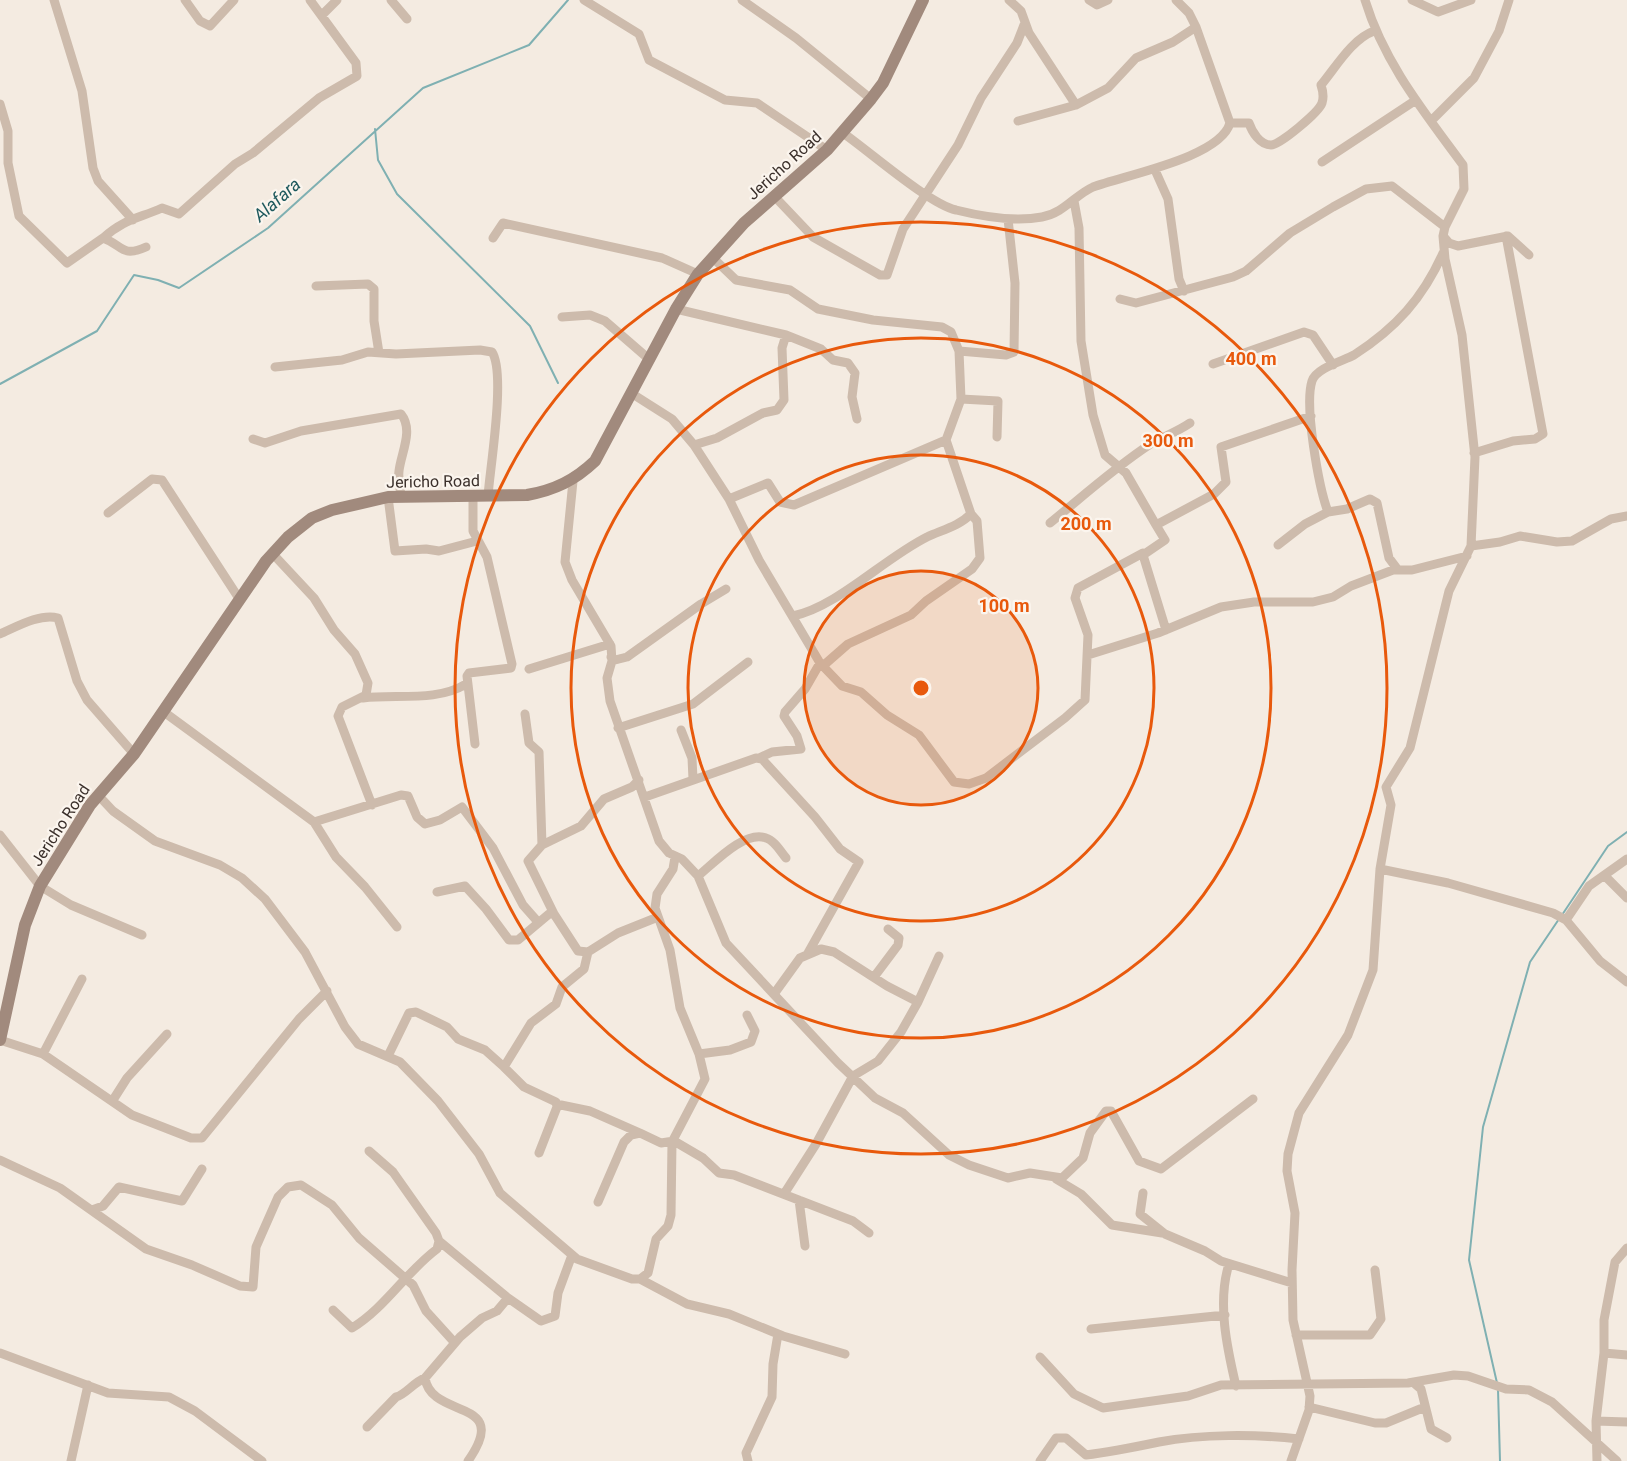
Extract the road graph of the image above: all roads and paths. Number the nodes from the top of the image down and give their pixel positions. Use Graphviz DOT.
graph roads {
  1 [pos="54,0"];
  2 [pos="185,0"];
  3 [pos="234,0"];
  4 [pos="310,0"];
  5 [pos="337,0"];
  6 [pos="391,0"];
  7 [pos="584,0"];
  8 [pos="742,0"];
  9 [pos="923,0"];
  10 [pos="1089,0"];
  11 [pos="1108,0"];
  12 [pos="1176,0"];
  13 [pos="1365,0"];
  14 [pos="1412,0"];
  15 [pos="1471,0"];
  16 [pos="1509,0"];
  17 [pos="1016,2"];
  18 [pos="323,14"];
  19 [pos="407,19"];
  20 [pos="1024,25"];
  21 [pos="1196,27"];
  22 [pos="1374,31"];
  23 [pos="871,99"];
  24 [pos="1416,100"];
  25 [pos="0,104"];
  26 [pos="1076,105"];
  27 [pos="1018,121"];
  28 [pos="1431,121"];
  29 [pos="1230,123"];
  30 [pos="843,133"];
  31 [pos="827,150"];
  32 [pos="1322,162"];
  33 [pos="1155,170"];
  34 [pos="925,193"];
  35 [pos="775,197"];
  36 [pos="1074,201"];
  37 [pos="1008,219"];
  38 [pos="133,220"];
  39 [pos="1444,231"];
  40 [pos="1506,236"];
  41 [pos="103,238"];
  42 [pos="493,238"];
  43 [pos="146,247"];
  44 [pos="1444,250"];
  45 [pos="1528,255"];
  46 [pos="711,257"];
  47 [pos="698,274"];
  48 [pos="316,286"];
  49 [pos="1184,291"];
  50 [pos="1120,299"];
  51 [pos="676,309"];
  52 [pos="562,317"];
  53 [pos="786,335"];
  54 [pos="959,351"];
  55 [pos="379,353"];
  56 [pos="651,360"];
  57 [pos="1213,364"];
  58 [pos="1334,365"];
  59 [pos="275,367"];
  60 [pos="631,393"];
  61 [pos="961,399"];
  62 [pos="1311,416"];
  63 [pos="857,419"];
  64 [pos="1190,423"];
  65 [pos="998,437"];
  66 [pos="253,439"];
  67 [pos="946,440"];
  68 [pos="694,445"];
  69 [pos="1474,453"];
  70 [pos="1119,466"];
  71 [pos="573,481"];
  72 [pos="401,496"];
  73 [pos="473,496"];
  74 [pos="488,496"];
  75 [pos="388,497"];
  76 [pos="729,498"];
  77 [pos="1328,512"];
  78 [pos="108,513"];
  79 [pos="971,514"];
  80 [pos="1627,516"];
  81 [pos="1050,523"];
  82 [pos="1156,525"];
  83 [pos="477,540"];
  84 [pos="1278,545"];
  85 [pos="1471,546"];
  86 [pos="272,553"];
  87 [pos="1143,553"];
  88 [pos="1467,556"];
  89 [pos="1398,570"];
  90 [pos="726,589"];
  91 [pos="240,600"];
  92 [pos="793,616"];
  93 [pos="1166,630"];
  94 [pos="0,634"];
  95 [pos="610,644"];
  96 [pos="1088,655"];
  97 [pos="612,657"];
  98 [pos="748,662"];
  99 [pos="822,664"];
  100 [pos="529,669"];
  101 [pos="466,684"];
  102 [pos="363,698"];
  103 [pos="164,712"];
  104 [pos="525,714"];
  105 [pos="618,728"];
  106 [pos="681,730"];
  107 [pos="475,744"];
  108 [pos="134,754"];
  109 [pos="759,758"];
  110 [pos="693,779"];
  111 [pos="639,780"];
  112 [pos="98,795"];
  113 [pos="645,797"];
  114 [pos="372,805"];
  115 [pos="314,822"];
  116 [pos="0,835"];
  117 [pos="542,845"];
  118 [pos="675,857"];
  119 [pos="786,858"];
  120 [pos="1627,859"];
  121 [pos="1380,869"];
  122 [pos="698,876"];
  123 [pos="1605,876"];
  124 [pos="40,886"];
  125 [pos="437,892"];
  126 [pos="1627,898"];
  127 [pos="554,914"];
  128 [pos="658,917"];
  129 [pos="1566,920"];
  130 [pos="538,922"];
  131 [pos="397,927"];
  132 [pos="888,928"];
  133 [pos="142,935"];
  134 [pos="588,952"];
  135 [pos="808,953"];
  136 [pos="939,956"];
  137 [pos="874,977"];
  138 [pos="82,980"];
  139 [pos="1627,982"];
  140 [pos="327,991"];
  141 [pos="774,994"];
  142 [pos="918,1002"];
  143 [pos="747,1015"];
  144 [pos="1,1027"];
  145 [pos="167,1034"];
  146 [pos="0,1040"];
  147 [pos="43,1054"];
  148 [pos="699,1054"];
  149 [pos="388,1056"];
  150 [pos="504,1067"];
  151 [pos="853,1076"];
  152 [pos="113,1100"];
  153 [pos="1253,1100"];
  154 [pos="557,1107"];
  155 [pos="640,1133"];
  156 [pos="672,1142"];
  157 [pos="369,1151"];
  158 [pos="539,1153"];
  159 [pos="0,1160"];
  160 [pos="202,1170"];
  161 [pos="1056,1179"];
  162 [pos="1143,1193"];
  163 [pos="784,1194"];
  164 [pos="799,1200"];
  165 [pos="598,1202"];
  166 [pos="92,1210"];
  167 [pos="869,1233"];
  168 [pos="1165,1234"];
  169 [pos="439,1241"];
  170 [pos="805,1246"];
  171 [pos="1627,1248"];
  172 [pos="572,1255"];
  173 [pos="1228,1264"];
  174 [pos="1375,1270"];
  175 [pos="406,1279"];
  176 [pos="639,1279"];
  177 [pos="1292,1283"];
  178 [pos="508,1298"];
  179 [pos="333,1310"];
  180 [pos="1225,1315"];
  181 [pos="1091,1329"];
  182 [pos="778,1334"];
  183 [pos="1296,1335"];
  184 [pos="455,1343"];
  185 [pos="0,1353"];
  186 [pos="1604,1353"];
  187 [pos="845,1354"];
  188 [pos="1627,1355"];
  189 [pos="1040,1357"];
  190 [pos="425,1378"];
  191 [pos="1414,1383"];
  192 [pos="88,1385"];
  193 [pos="1307,1385"];
  194 [pos="1236,1386"];
  195 [pos="1309,1407"];
  196 [pos="1425,1407"];
  197 [pos="1596,1421"];
  198 [pos="1627,1422"];
  199 [pos="367,1427"];
  200 [pos="1447,1438"];
  201 [pos="1299,1439"];
  202 [pos="1599,1446"];
  203 [pos="71,1461"];
  204 [pos="262,1461"];
  205 [pos="468,1461"];
  206 [pos="748,1461"];
  207 [pos="1040,1461"];
  208 [pos="1291,1461"];
  209 [pos="1598,1461"];
  210 [pos="1617,1461"];
  1 -- 38 [label="street"];
  2 -- 3 [label="street"];
  4 -- 18 [label="street"];
  5 -- 18 [label="street"];
  6 -- 19 [label="street"];
  7 -- 31 [label="street"];
  8 -- 23 [label="street"];
  9 -- 23 [label="street, Jericho Road"];
  10 -- 11 [label="street"];
  12 -- 21 [label="street"];
  13 -- 22 [label="street"];
  14 -- 15 [label="street"];
  16 -- 28 [label="street"];
  17 -- 20 [label="street"];
  18 -- 38 [label="street"];
  20 -- 26 [label="street"];
  20 -- 34 [label="street"];
  21 -- 26 [label="street"];
  21 -- 29 [label="street"];
  22 -- 24 [label="street"];
  22 -- 29 [label="street"];
  23 -- 30 [label="street, Jericho Road"];
  24 -- 28 [label="street"];
  24 -- 32 [label="street"];
  25 -- 41 [label="street"];
  26 -- 27 [label="street"];
  28 -- 39 [label="street"];
  29 -- 33 [label="street"];
  30 -- 31 [label="street, Jericho Road"];
  30 -- 34 [label="street"];
  31 -- 35 [label="street, Jericho Road"];
  33 -- 36 [label="street"];
  33 -- 49 [label="street"];
  34 -- 35 [label="street"];
  34 -- 37 [label="street"];
  35 -- 46 [label="street, Jericho Road"];
  36 -- 37 [label="street"];
  36 -- 70 [label="street"];
  37 -- 54 [label="street"];
  38 -- 41 [label="street"];
  39 -- 40 [label="street"];
  39 -- 44 [label="street"];
  39 -- 49 [label="street"];
  40 -- 45 [label="street"];
  40 -- 69 [label="street"];
  41 -- 43 [label="street"];
  42 -- 47 [label="street"];
  44 -- 58 [label="street"];
  44 -- 69 [label="street"];
  46 -- 47 [label="street, Jericho Road"];
  46 -- 54 [label="street"];
  47 -- 51 [label="street, Jericho Road"];
  48 -- 55 [label="street"];
  49 -- 50 [label="street"];
  51 -- 53 [label="street"];
  51 -- 56 [label="street, Jericho Road"];
  52 -- 56 [label="street"];
  53 -- 63 [label="street"];
  53 -- 68 [label="street"];
  54 -- 61 [label="street"];
  55 -- 59 [label="street"];
  55 -- 74 [label="street"];
  56 -- 60 [label="street, Jericho Road"];
  57 -- 58 [label="street"];
  58 -- 62 [label="street"];
  60 -- 68 [label="street"];
  60 -- 71 [label="street, Jericho Road"];
  61 -- 65 [label="street"];
  61 -- 67 [label="street"];
  62 -- 77 [label="street"];
  62 -- 82 [label="street"];
  64 -- 70 [label="street"];
  66 -- 72 [label="street"];
  67 -- 76 [label="street"];
  67 -- 79 [label="street"];
  68 -- 76 [label="street"];
  69 -- 85 [label="street"];
  70 -- 81 [label="street"];
  70 -- 82 [label="street"];
  71 -- 74 [label="street, Jericho Road"];
  71 -- 95 [label="street"];
  72 -- 73 [label="street, Jericho Road"];
  72 -- 75 [label="street, Jericho Road"];
  73 -- 74 [label="street, Jericho Road"];
  73 -- 83 [label="street"];
  75 -- 83 [label="street"];
  75 -- 86 [label="street, Jericho Road"];
  76 -- 92 [label="street"];
  77 -- 84 [label="street"];
  77 -- 89 [label="street"];
  78 -- 91 [label="street"];
  79 -- 92 [label="street"];
  79 -- 99 [label="street"];
  80 -- 85 [label="street"];
  82 -- 87 [label="street"];
  83 -- 101 [label="street"];
  85 -- 88 [label="street"];
  86 -- 91 [label="street, Jericho Road"];
  86 -- 102 [label="street"];
  87 -- 93 [label="street"];
  87 -- 96 [label="street"];
  88 -- 89 [label="street"];
  88 -- 121 [label="street"];
  89 -- 93 [label="street"];
  90 -- 97 [label="street"];
  91 -- 103 [label="street, Jericho Road"];
  92 -- 99 [label="street"];
  93 -- 96 [label="street"];
  94 -- 108 [label="street"];
  95 -- 97 [label="street"];
  95 -- 100 [label="street"];
  96 -- 99 [label="street"];
  97 -- 105 [label="street"];
  98 -- 105 [label="street"];
  99 -- 109 [label="street"];
  101 -- 102 [label="street"];
  101 -- 107 [label="street"];
  102 -- 114 [label="street"];
  103 -- 108 [label="street, Jericho Road"];
  103 -- 115 [label="street"];
  104 -- 117 [label="street"];
  105 -- 111 [label="street"];
  106 -- 110 [label="street"];
  108 -- 112 [label="street, Jericho Road"];
  109 -- 110 [label="street"];
  109 -- 135 [label="street"];
  110 -- 113 [label="street"];
  111 -- 113 [label="street"];
  111 -- 117 [label="street"];
  112 -- 124 [label="street, Jericho Road"];
  112 -- 140 [label="street"];
  113 -- 118 [label="street"];
  114 -- 115 [label="street"];
  114 -- 130 [label="street"];
  115 -- 131 [label="street"];
  116 -- 124 [label="street"];
  117 -- 127 [label="street"];
  118 -- 122 [label="street"];
  118 -- 128 [label="street"];
  119 -- 122 [label="street"];
  120 -- 123 [label="street"];
  121 -- 129 [label="street"];
  121 -- 177 [label="street"];
  122 -- 141 [label="street"];
  123 -- 126 [label="street"];
  123 -- 129 [label="street"];
  124 -- 133 [label="street"];
  124 -- 144 [label="street, Jericho Road"];
  125 -- 130 [label="street"];
  127 -- 130 [label="street"];
  127 -- 134 [label="street"];
  128 -- 134 [label="street"];
  128 -- 148 [label="street"];
  129 -- 139 [label="street"];
  132 -- 137 [label="street"];
  134 -- 150 [label="street"];
  135 -- 137 [label="street"];
  135 -- 141 [label="street"];
  136 -- 142 [label="street"];
  137 -- 142 [label="street"];
  138 -- 147 [label="street"];
  140 -- 149 [label="street"];
  140 -- 152 [label="street"];
  141 -- 151 [label="street"];
  142 -- 151 [label="street"];
  143 -- 148 [label="street"];
  144 -- 146 [label="street, Jericho Road"];
  145 -- 152 [label="street"];
  146 -- 147 [label="street"];
  147 -- 152 [label="street"];
  148 -- 156 [label="street"];
  149 -- 150 [label="street"];
  149 -- 172 [label="street"];
  150 -- 154 [label="street"];
  151 -- 161 [label="street"];
  151 -- 163 [label="street"];
  153 -- 161 [label="street"];
  154 -- 155 [label="street"];
  154 -- 158 [label="street"];
  155 -- 156 [label="street"];
  155 -- 165 [label="street"];
  156 -- 163 [label="street"];
  156 -- 176 [label="street"];
  157 -- 169 [label="street"];
  159 -- 166 [label="street"];
  160 -- 166 [label="street"];
  161 -- 168 [label="street"];
  162 -- 168 [label="street"];
  163 -- 164 [label="street"];
  164 -- 167 [label="street"];
  164 -- 170 [label="street"];
  166 -- 175 [label="street"];
  168 -- 173 [label="street"];
  169 -- 175 [label="street"];
  169 -- 178 [label="street"];
  171 -- 186 [label="street"];
  172 -- 176 [label="street"];
  172 -- 178 [label="street"];
  173 -- 177 [label="street"];
  173 -- 180 [label="street"];
  174 -- 183 [label="street"];
  175 -- 179 [label="street"];
  175 -- 184 [label="street"];
  176 -- 182 [label="street"];
  177 -- 183 [label="street"];
  178 -- 184 [label="street"];
  180 -- 181 [label="street"];
  180 -- 194 [label="street"];
  182 -- 187 [label="street"];
  182 -- 206 [label="street"];
  183 -- 193 [label="street"];
  184 -- 190 [label="street"];
  185 -- 192 [label="street"];
  186 -- 188 [label="street"];
  186 -- 197 [label="street"];
  189 -- 194 [label="street"];
  190 -- 199 [label="street"];
  190 -- 205 [label="street"];
  191 -- 193 [label="street"];
  191 -- 196 [label="street"];
  191 -- 202 [label="street"];
  192 -- 203 [label="street"];
  192 -- 204 [label="street"];
  193 -- 194 [label="street"];
  193 -- 195 [label="street"];
  195 -- 196 [label="street"];
  195 -- 201 [label="street"];
  196 -- 200 [label="street"];
  197 -- 198 [label="street"];
  197 -- 202 [label="street"];
  201 -- 207 [label="street"];
  201 -- 208 [label="street"];
  202 -- 209 [label="street"];
  202 -- 210 [label="street"];
}
